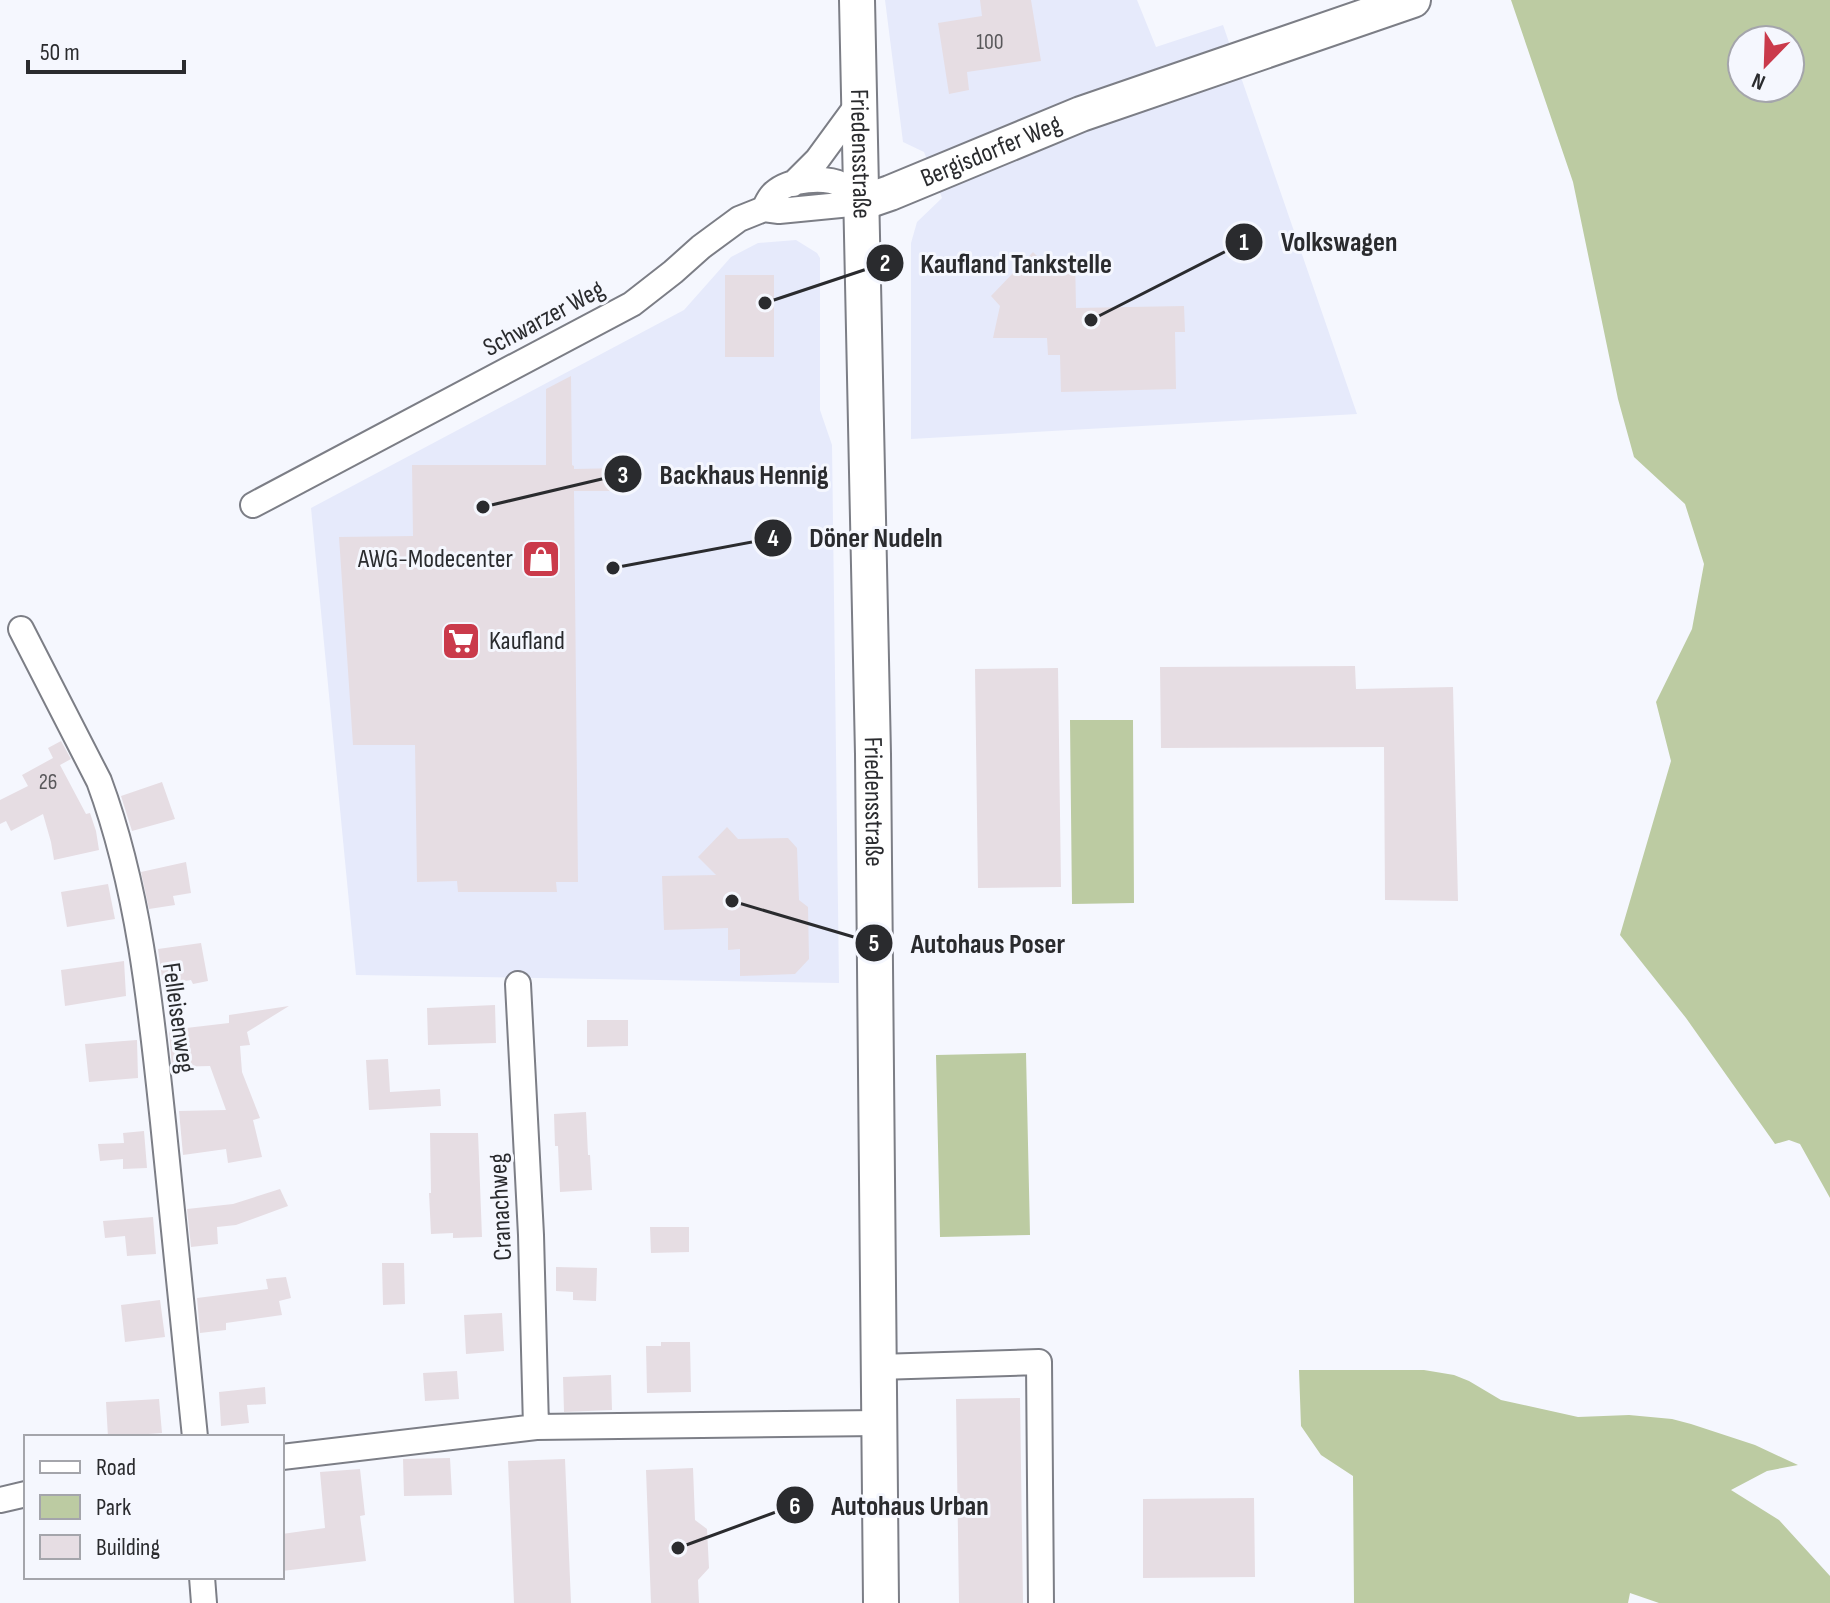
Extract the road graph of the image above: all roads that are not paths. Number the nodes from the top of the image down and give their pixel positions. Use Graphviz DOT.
graph roads {
  1 [pos="857,0"];
  2 [pos="1413,0"];
  3 [pos="858,104"];
  4 [pos="793,184"];
  5 [pos="861,203"];
  6 [pos="764,209"];
  7 [pos="253,505"];
  8 [pos="21,629"];
  9 [pos="518,984"];
  10 [pos="878,1367"];
  11 [pos="879,1423"];
  12 [pos="536,1427"];
  13 [pos="195,1435"];
  14 [pos="284,1457"];
  15 [pos="24,1494"];
  16 [pos="0,1500"];
  17 [pos="202,1579"];
  18 [pos="204,1603"];
  19 [pos="881,1603"];
  20 [pos="1041,1603"];
  1 -- 3 [label="street, Friedensstraße"];
  2 -- 5 [label="street, Bergisdorfer Weg"];
  3 -- 4 [label="street"];
  3 -- 5 [label="street, Friedensstraße"];
  4 -- 5 [label="street"];
  4 -- 6 [label="street"];
  5 -- 6 [label="street, Schwarzer Weg"];
  5 -- 10 [label="street, Friedensstraße"];
  6 -- 7 [label="street, Schwarzer Weg"];
  8 -- 13 [label="street, Felleisenweg"];
  9 -- 12 [label="street, Cranachweg"];
  10 -- 11 [label="street, Friedensstraße"];
  10 -- 20 [label="street"];
  11 -- 12 [label="street"];
  11 -- 19 [label="street, Friedensstraße"];
  12 -- 14 [label="street"];
  15 -- 16 [label="street"];
  17 -- 18 [label="street"];
}
